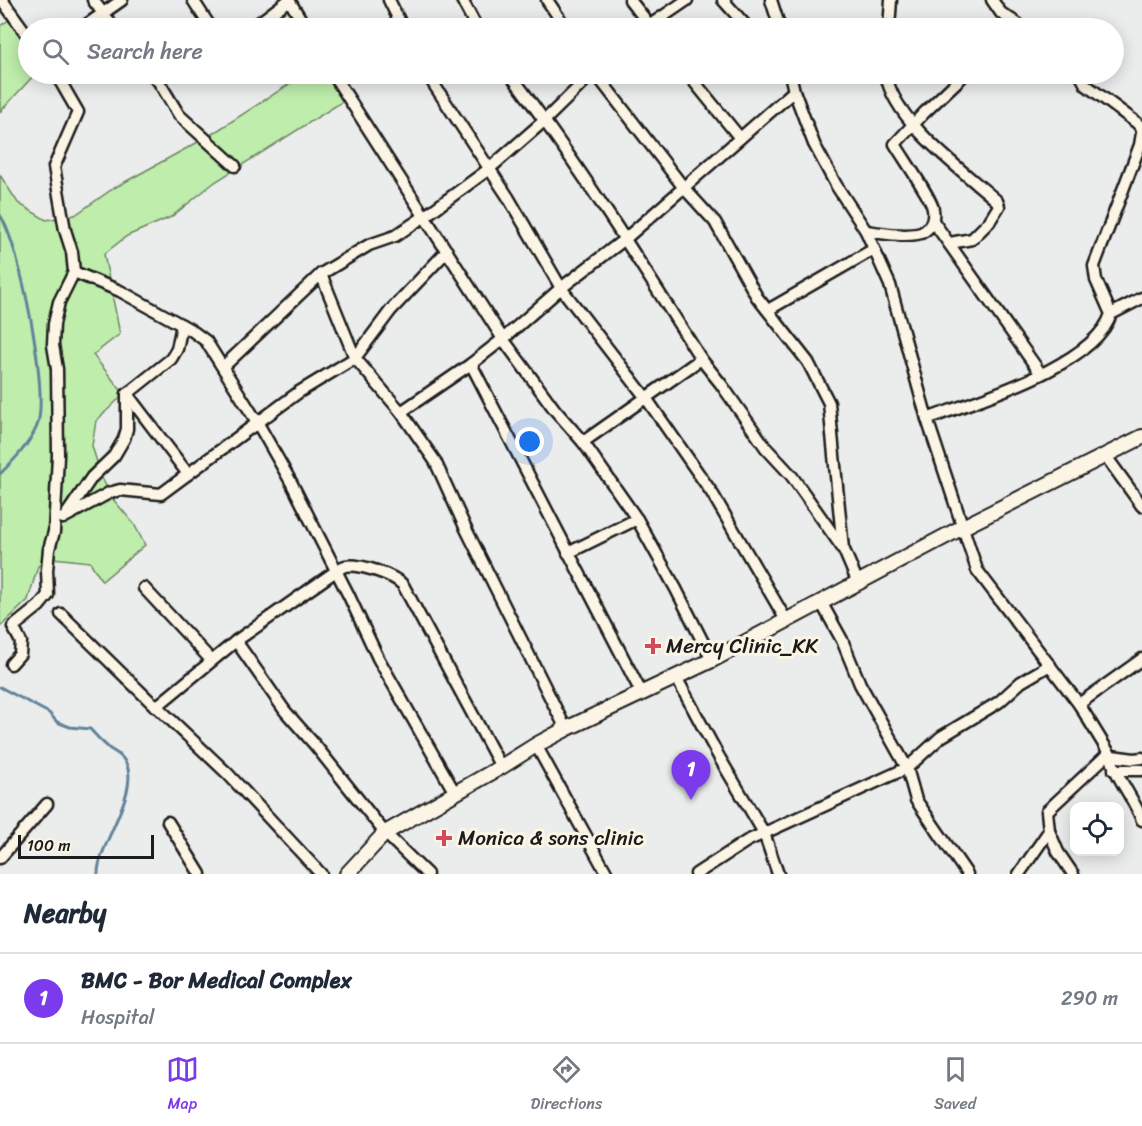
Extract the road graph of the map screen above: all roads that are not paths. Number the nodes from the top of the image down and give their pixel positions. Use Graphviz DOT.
graph roads {
  1 [pos="2,0"];
  2 [pos="93,0"];
  3 [pos="122,0"];
  4 [pos="193,0"];
  5 [pos="289,0"];
  6 [pos="389,0"];
  7 [pos="462,0"];
  8 [pos="547,0"];
  9 [pos="630,0"];
  10 [pos="687,0"];
  11 [pos="723,0"];
  12 [pos="771,0"];
  13 [pos="891,0"];
  14 [pos="992,0"];
  15 [pos="103,14"];
  16 [pos="97,18"];
  17 [pos="106,18"];
  18 [pos="205,18"];
  19 [pos="265,18"];
  20 [pos="300,18"];
  21 [pos="398,18"];
  22 [pos="472,18"];
  23 [pos="559,18"];
  24 [pos="642,18"];
  25 [pos="663,18"];
  26 [pos="739,18"];
  27 [pos="777,18"];
  28 [pos="890,18"];
  29 [pos="1007,18"];
  30 [pos="18,22"];
  31 [pos="62,84"];
  32 [pos="160,84"];
  33 [pos="339,84"];
  34 [pos="434,84"];
  35 [pos="518,84"];
  36 [pos="583,84"];
  37 [pos="602,84"];
  38 [pos="696,84"];
  39 [pos="792,84"];
  40 [pos="889,84"];
  41 [pos="955,84"];
  42 [pos="1085,84"];
  43 [pos="794,91"];
  44 [pos="545,120"];
  45 [pos="912,125"];
  46 [pos="1142,131"];
  47 [pos="740,138"];
  48 [pos="235,166"];
  49 [pos="489,169"];
  50 [pos="684,188"];
  51 [pos="425,216"];
  52 [pos="933,221"];
  53 [pos="866,231"];
  54 [pos="626,239"];
  55 [pos="950,243"];
  56 [pos="874,249"];
  57 [pos="447,251"];
  58 [pos="74,272"];
  59 [pos="321,274"];
  60 [pos="561,288"];
  61 [pos="1142,298"];
  62 [pos="768,310"];
  63 [pos="1111,314"];
  64 [pos="182,325"];
  65 [pos="503,339"];
  66 [pos="355,358"];
  67 [pos="700,359"];
  68 [pos="471,364"];
  69 [pos="223,367"];
  70 [pos="1041,374"];
  71 [pos="127,394"];
  72 [pos="646,398"];
  73 [pos="401,412"];
  74 [pos="927,419"];
  75 [pos="257,422"];
  76 [pos="1142,437"];
  77 [pos="583,442"];
  78 [pos="1105,455"];
  79 [pos="188,474"];
  80 [pos="1142,506"];
  81 [pos="63,518"];
  82 [pos="637,519"];
  83 [pos="963,527"];
  84 [pos="54,532"];
  85 [pos="844,550"];
  86 [pos="568,553"];
  87 [pos="336,571"];
  88 [pos="858,583"];
  89 [pos="144,588"];
  90 [pos="821,602"];
  91 [pos="61,614"];
  92 [pos="786,621"];
  93 [pos="236,641"];
  94 [pos="1142,659"];
  95 [pos="211,660"];
  96 [pos="712,660"];
  97 [pos="11,664"];
  98 [pos="1050,666"];
  99 [pos="125,671"];
  100 [pos="676,677"];
  101 [pos="642,694"];
  102 [pos="1079,704"];
  103 [pos="156,707"];
  104 [pos="566,729"];
  105 [pos="536,745"];
  106 [pos="1110,755"];
  107 [pos="1142,758"];
  108 [pos="501,767"];
  109 [pos="907,768"];
  110 [pos="1114,770"];
  111 [pos="1142,770"];
  112 [pos="455,794"];
  113 [pos="47,804"];
  114 [pos="1142,819"];
  115 [pos="168,822"];
  116 [pos="1048,831"];
  117 [pos="385,833"];
  118 [pos="764,833"];
  119 [pos="0,858"];
  120 [pos="200,874"];
  121 [pos="321,874"];
  122 [pos="347,874"];
  123 [pos="427,874"];
  124 [pos="607,874"];
  125 [pos="696,874"];
  126 [pos="778,874"];
  127 [pos="783,874"];
  128 [pos="967,874"];
  129 [pos="1018,874"];
  130 [pos="1073,874"];
  1 -- 30 [label="street"];
  2 -- 15 [label="street"];
  3 -- 15 [label="street"];
  4 -- 18 [label="street"];
  5 -- 19 [label="street"];
  5 -- 20 [label="street"];
  6 -- 21 [label="street"];
  7 -- 22 [label="street"];
  8 -- 23 [label="street"];
  9 -- 24 [label="street"];
  10 -- 25 [label="street"];
  11 -- 26 [label="street"];
  12 -- 27 [label="street"];
  13 -- 28 [label="street"];
  14 -- 29 [label="street"];
  15 -- 16 [label="street"];
  15 -- 17 [label="street"];
  31 -- 58 [label="street"];
  32 -- 48 [label="street"];
  33 -- 51 [label="street"];
  34 -- 49 [label="street"];
  35 -- 44 [label="street"];
  36 -- 44 [label="street"];
  37 -- 50 [label="street"];
  38 -- 47 [label="street"];
  39 -- 43 [label="street"];
  40 -- 45 [label="street"];
  41 -- 45 [label="street"];
  42 -- 46 [label="street"];
  43 -- 47 [label="street"];
  43 -- 53 [label="street"];
  44 -- 49 [label="street"];
  44 -- 54 [label="street"];
  45 -- 52 [label="street"];
  45 -- 55 [label="street"];
  46 -- 63 [label="street"];
  47 -- 50 [label="street"];
  49 -- 51 [label="street"];
  49 -- 60 [label="street"];
  50 -- 54 [label="street"];
  50 -- 62 [label="street"];
  51 -- 57 [label="street"];
  51 -- 59 [label="street"];
  52 -- 53 [label="street"];
  52 -- 55 [label="street"];
  53 -- 56 [label="street"];
  54 -- 60 [label="street"];
  54 -- 67 [label="street"];
  55 -- 70 [label="street"];
  56 -- 62 [label="street"];
  56 -- 74 [label="street"];
  57 -- 65 [label="street"];
  57 -- 66 [label="street"];
  58 -- 64 [label="street"];
  58 -- 84 [label="street"];
  59 -- 66 [label="street"];
  59 -- 69 [label="street"];
  60 -- 65 [label="street"];
  60 -- 72 [label="street"];
  61 -- 63 [label="street"];
  62 -- 85 [label="street"];
  63 -- 70 [label="street"];
  64 -- 69 [label="street"];
  64 -- 71 [label="street"];
  65 -- 68 [label="street"];
  65 -- 77 [label="street"];
  66 -- 73 [label="street"];
  66 -- 75 [label="street"];
  67 -- 72 [label="street"];
  67 -- 85 [label="street"];
  68 -- 73 [label="street"];
  68 -- 86 [label="street"];
  69 -- 75 [label="street"];
  70 -- 74 [label="street"];
  71 -- 79 [label="street"];
  71 -- 81 [label="street"];
  72 -- 77 [label="street"];
  72 -- 92 [label="street"];
  73 -- 104 [label="street"];
  74 -- 83 [label="street"];
  75 -- 79 [label="street"];
  75 -- 87 [label="street"];
  76 -- 78 [label="street"];
  77 -- 82 [label="street"];
  78 -- 80 [label="street"];
  78 -- 83 [label="street"];
  79 -- 81 [label="street"];
  81 -- 84 [label="street"];
  82 -- 86 [label="street"];
  82 -- 96 [label="street"];
  83 -- 88 [label="street"];
  83 -- 98 [label="street"];
  84 -- 97 [label="street"];
  85 -- 88 [label="street"];
  86 -- 101 [label="street"];
  87 -- 93 [label="street"];
  87 -- 108 [label="street"];
  87 -- 112 [label="street"];
  88 -- 90 [label="street"];
  89 -- 95 [label="street"];
  90 -- 92 [label="street"];
  90 -- 109 [label="street"];
  91 -- 103 [label="street"];
  92 -- 96 [label="street"];
  93 -- 95 [label="street"];
  93 -- 117 [label="street"];
  94 -- 102 [label="street"];
  95 -- 103 [label="street"];
  96 -- 100 [label="street"];
  98 -- 102 [label="street"];
  98 -- 109 [label="street"];
  99 -- 103 [label="street"];
  100 -- 101 [label="street"];
  100 -- 118 [label="street"];
  101 -- 104 [label="street"];
  102 -- 106 [label="street"];
  103 -- 121 [label="street"];
  104 -- 105 [label="street"];
  105 -- 108 [label="street"];
  105 -- 124 [label="street"];
  106 -- 107 [label="street"];
  106 -- 110 [label="street"];
  106 -- 116 [label="street"];
  108 -- 112 [label="street"];
  109 -- 118 [label="street"];
  109 -- 128 [label="street"];
  110 -- 111 [label="street"];
  110 -- 114 [label="street"];
  112 -- 117 [label="street"];
  113 -- 119 [label="street"];
  115 -- 120 [label="street"];
  116 -- 129 [label="street"];
  116 -- 130 [label="street"];
  117 -- 122 [label="street"];
  117 -- 123 [label="street"];
  118 -- 125 [label="street"];
  118 -- 126 [label="street"];
  118 -- 127 [label="street"];
}
